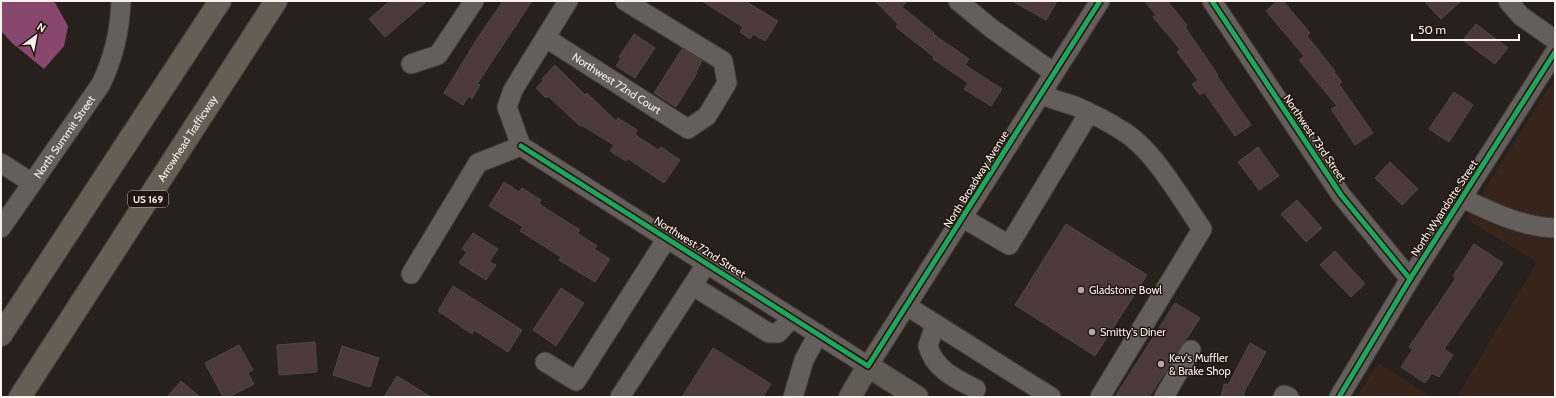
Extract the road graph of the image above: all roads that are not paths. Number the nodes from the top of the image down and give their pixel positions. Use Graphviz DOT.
graph roads {
  1 [pos="121,1"];
  2 [pos="220,1"];
  3 [pos="276,1"];
  4 [pos="474,1"];
  5 [pos="568,1"];
  6 [pos="625,1"];
  7 [pos="958,1"];
  8 [pos="1100,1"];
  9 [pos="1212,1"];
  10 [pos="1508,1"];
  11 [pos="546,38"];
  12 [pos="1555,40"];
  13 [pos="1555,52"];
  14 [pos="411,64"];
  15 [pos="1054,73"];
  16 [pos="1041,94"];
  17 [pos="1089,113"];
  18 [pos="521,146"];
  19 [pos="1,163"];
  20 [pos="32,183"];
  21 [pos="1462,198"];
  22 [pos="963,218"];
  23 [pos="1,228"];
  24 [pos="1555,228"];
  25 [pos="667,238"];
  26 [pos="707,263"];
  27 [pos="411,274"];
  28 [pos="1410,279"];
  29 [pos="693,286"];
  30 [pos="907,306"];
  31 [pos="792,318"];
  32 [pos="935,324"];
  33 [pos="818,334"];
  34 [pos="1,335"];
  35 [pos="1191,350"];
  36 [pos="545,362"];
  37 [pos="868,366"];
  38 [pos="979,394"];
  39 [pos="20,397"];
  40 [pos="620,397"];
  41 [pos="793,397"];
  42 [pos="850,397"];
  43 [pos="917,397"];
  44 [pos="1051,397"];
  45 [pos="1100,397"];
  46 [pos="1164,397"];
  47 [pos="1283,397"];
  48 [pos="1289,397"];
  49 [pos="1340,397"];
  1 -- 20 [label="street, North Summit Street"];
  2 -- 34 [label="highway"];
  3 -- 39 [label="highway, Arrowhead Trafficway / US 169"];
  4 -- 14 [label="street"];
  5 -- 11 [label="street"];
  6 -- 11 [label="street, Northwest 72nd Court"];
  7 -- 15 [label="street"];
  8 -- 15 [label="street, North Broadway Avenue"];
  9 -- 28 [label="street, Northwest 73rd Street"];
  10 -- 12 [label="street"];
  11 -- 18 [label="street"];
  13 -- 21 [label="street, North Wyandotte Street"];
  15 -- 16 [label="street, North Broadway Avenue"];
  16 -- 17 [label="street"];
  16 -- 22 [label="street, North Broadway Avenue"];
  17 -- 22 [label="street"];
  17 -- 45 [label="street"];
  18 -- 25 [label="street, Northwest 72nd Street"];
  18 -- 27 [label="street"];
  19 -- 20 [label="street"];
  20 -- 23 [label="street, North Summit Street"];
  21 -- 24 [label="street"];
  21 -- 28 [label="street, North Wyandotte Street"];
  22 -- 30 [label="street, North Broadway Avenue"];
  25 -- 26 [label="street, Northwest 72nd Street"];
  25 -- 36 [label="street"];
  26 -- 29 [label="street"];
  26 -- 31 [label="street, Northwest 72nd Street"];
  28 -- 49 [label="street, North Wyandotte Street"];
  29 -- 31 [label="street"];
  29 -- 40 [label="street"];
  30 -- 32 [label="street"];
  30 -- 37 [label="street, North Broadway Avenue"];
  31 -- 33 [label="street, Northwest 72nd Street"];
  32 -- 38 [label="street"];
  32 -- 44 [label="street"];
  33 -- 37 [label="street, Northwest 72nd Street"];
  33 -- 41 [label="street"];
  35 -- 46 [label="street"];
  37 -- 42 [label="main road, North Broadway Avenue"];
  37 -- 43 [label="main road, Northwest 72nd Street"];
  47 -- 48 [label="street"];
}
